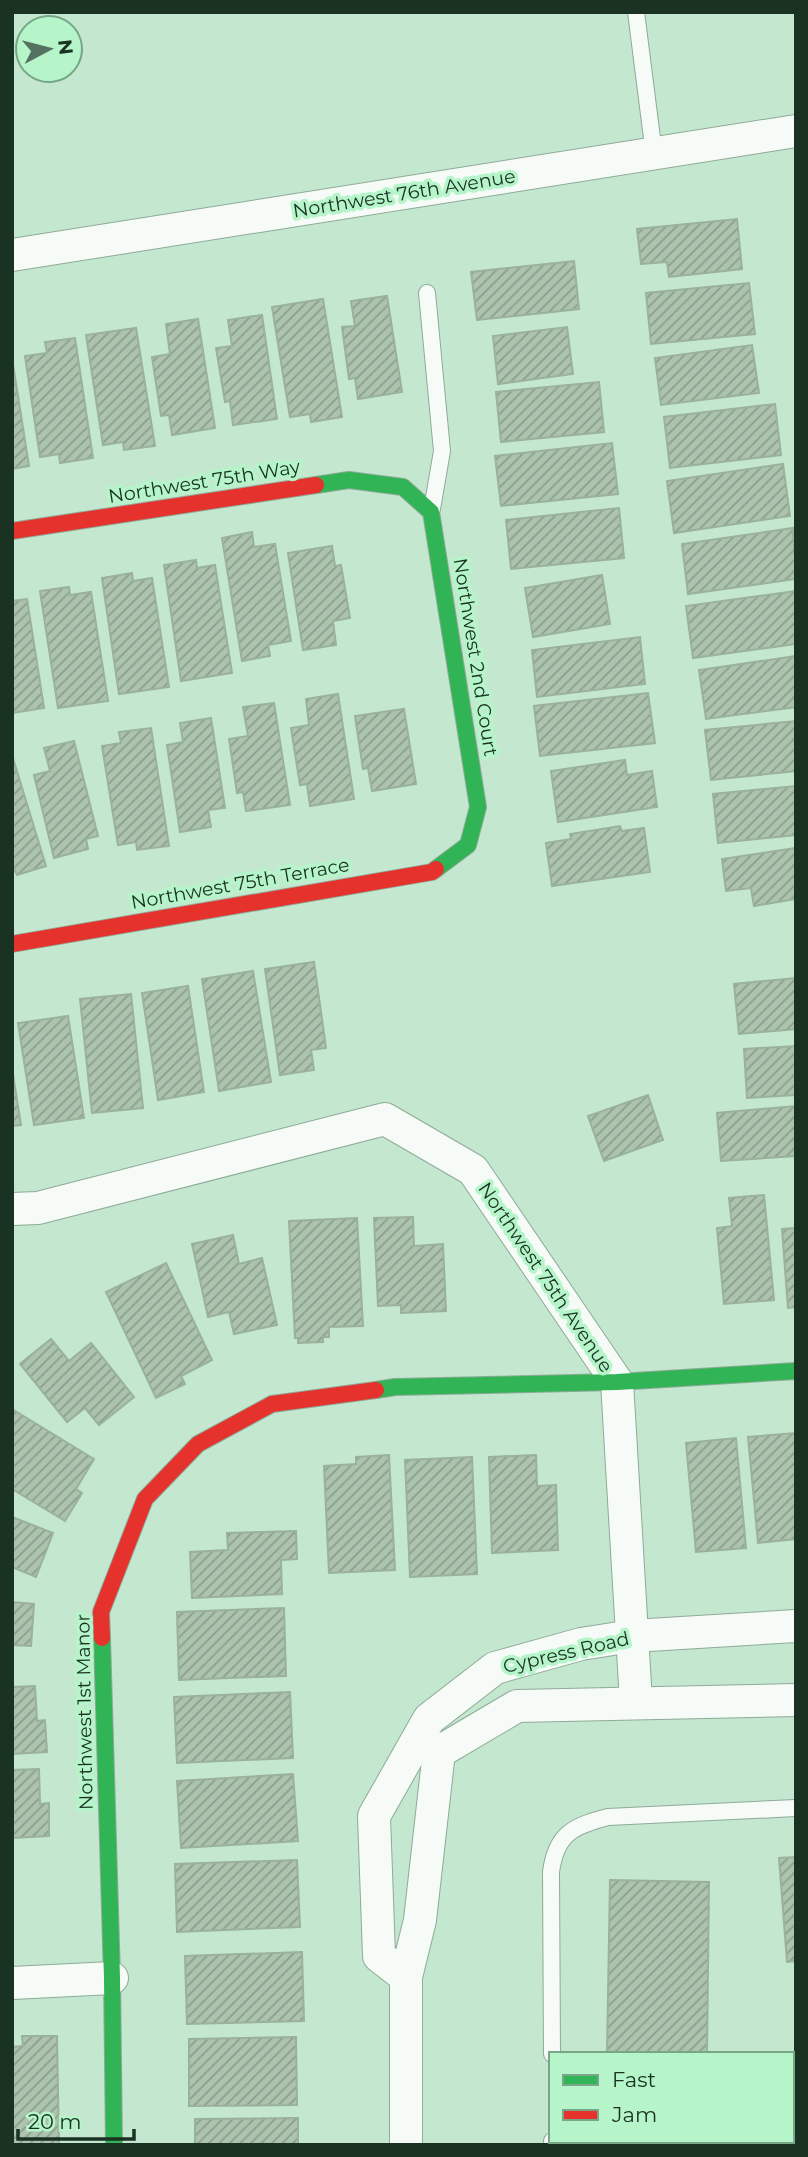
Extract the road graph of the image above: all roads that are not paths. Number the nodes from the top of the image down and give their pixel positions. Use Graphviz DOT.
graph roads {
  1 [pos="636,12"];
  2 [pos="796,131"];
  3 [pos="654,154"];
  4 [pos="12,256"];
  5 [pos="428,293"];
  6 [pos="431,512"];
  7 [pos="12,531"];
  8 [pos="468,845"];
  9 [pos="12,944"];
  10 [pos="12,1209"];
  11 [pos="796,1371"];
  12 [pos="617,1381"];
  13 [pos="796,1626"];
  14 [pos="632,1636"];
  15 [pos="796,1700"];
  16 [pos="636,1702"];
  17 [pos="796,1808"];
  18 [pos="406,1977"];
  19 [pos="112,1978"];
  20 [pos="12,1983"];
  21 [pos="552,2052"];
  22 [pos="114,2145"];
  23 [pos="406,2145"];
  1 -- 3 [label="lane"];
  2 -- 3 [label="street, Northwest 76th Avenue"];
  3 -- 4 [label="street, Northwest 76th Avenue"];
  5 -- 6 [label="lane"];
  6 -- 7 [label="street, Northwest 75th Way"];
  6 -- 8 [label="street, Northwest 2nd Court"];
  8 -- 9 [label="street, Northwest 75th Terrace"];
  10 -- 12 [label="street, Northwest 75th Avenue"];
  11 -- 12 [label="street, Northwest 1st Manor"];
  12 -- 14 [label="street, Northwest 75th Avenue"];
  12 -- 19 [label="street, Northwest 1st Manor"];
  13 -- 14 [label="street, Cypress Road"];
  14 -- 16 [label="street, Northwest 75th Avenue"];
  14 -- 18 [label="street, Cypress Road"];
  15 -- 16 [label="street"];
  16 -- 18 [label="street"];
  17 -- 21 [label="lane"];
  18 -- 23 [label="street"];
  19 -- 20 [label="street"];
  19 -- 22 [label="street, Northwest 1st Manor"];
}
